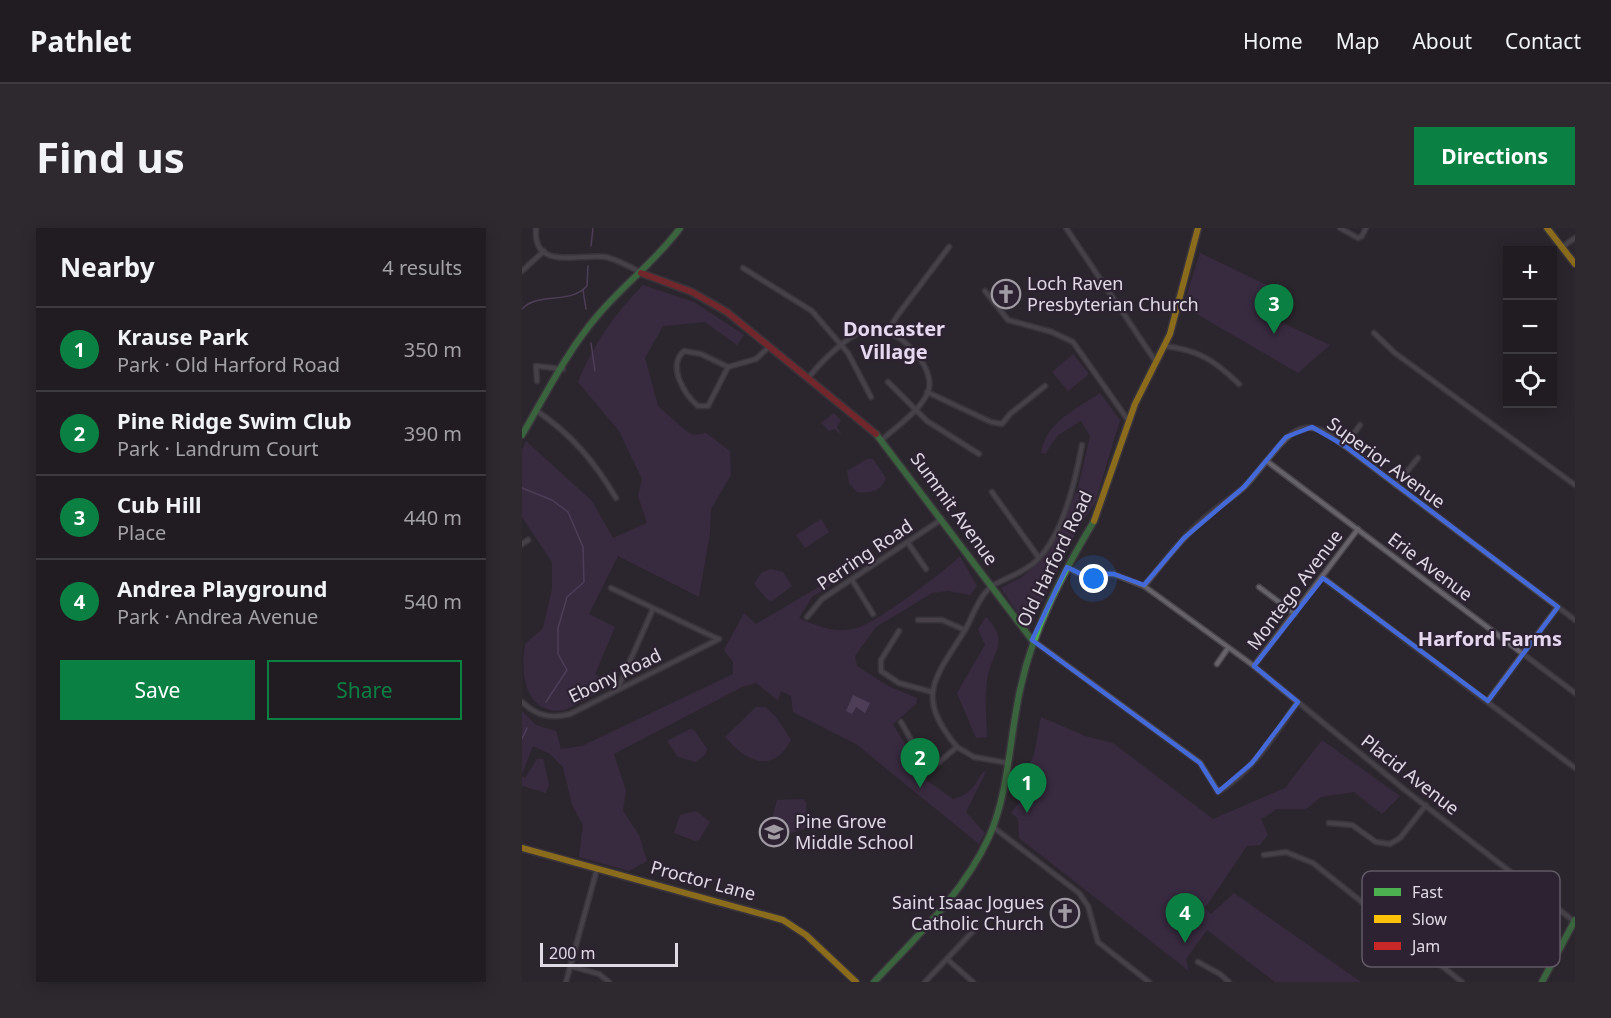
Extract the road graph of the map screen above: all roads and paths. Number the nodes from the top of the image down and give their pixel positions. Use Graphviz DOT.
graph roads {
  1 [pos="536,228"];
  2 [pos="680,228"];
  3 [pos="1066,228"];
  4 [pos="1198,228"];
  5 [pos="1340,228"];
  6 [pos="1366,228"];
  7 [pos="1546,228"];
  8 [pos="1575,238"];
  9 [pos="949,247"];
  10 [pos="1562,248"];
  11 [pos="544,251"];
  12 [pos="1575,264"];
  13 [pos="743,267"];
  14 [pos="522,271"];
  15 [pos="641,273"];
  16 [pos="985,291"];
  17 [pos="888,331"];
  18 [pos="1374,333"];
  19 [pos="770,346"];
  20 [pos="842,346"];
  21 [pos="1164,346"];
  22 [pos="1156,362"];
  23 [pos="728,367"];
  24 [pos="563,369"];
  25 [pos="809,377"];
  26 [pos="537,381"];
  27 [pos="888,382"];
  28 [pos="1239,384"];
  29 [pos="1045,386"];
  30 [pos="927,392"];
  31 [pos="871,397"];
  32 [pos="914,410"];
  33 [pos="537,411"];
  34 [pos="1128,420"];
  35 [pos="1360,425"];
  36 [pos="522,435"];
  37 [pos="884,439"];
  38 [pos="1082,445"];
  39 [pos="1345,446"];
  40 [pos="979,454"];
  41 [pos="1418,458"];
  42 [pos="1268,462"];
  43 [pos="1396,485"];
  44 [pos="1575,485"];
  45 [pos="992,492"];
  46 [pos="616,498"];
  47 [pos="943,519"];
  48 [pos="1358,529"];
  49 [pos="528,540"];
  50 [pos="908,543"];
  51 [pos="522,544"];
  52 [pos="1039,558"];
  53 [pos="1067,567"];
  54 [pos="926,569"];
  55 [pos="1323,578"];
  56 [pos="852,580"];
  57 [pos="991,586"];
  58 [pos="1144,586"];
  59 [pos="1259,587"];
  60 [pos="611,588"];
  61 [pos="1558,607"];
  62 [pos="653,609"];
  63 [pos="873,614"];
  64 [pos="1295,614"];
  65 [pos="807,617"];
  66 [pos="918,620"];
  67 [pos="1575,620"];
  68 [pos="965,630"];
  69 [pos="899,631"];
  70 [pos="1032,640"];
  71 [pos="1228,648"];
  72 [pos="1522,654"];
  73 [pos="1217,664"];
  74 [pos="1254,666"];
  75 [pos="617,688"];
  76 [pos="932,692"];
  77 [pos="1575,693"];
  78 [pos="1488,701"];
  79 [pos="522,702"];
  80 [pos="1298,702"];
  81 [pos="901,722"];
  82 [pos="957,747"];
  83 [pos="1009,763"];
  84 [pos="1575,768"];
  85 [pos="1426,806"];
  86 [pos="1329,824"];
  87 [pos="993,827"];
  88 [pos="522,848"];
  89 [pos="1264,855"];
  90 [pos="597,869"];
  91 [pos="1510,871"];
  92 [pos="1362,902"];
  93 [pos="1560,909"];
  94 [pos="1575,921"];
  95 [pos="976,928"];
  96 [pos="1560,949"];
  97 [pos="947,958"];
  98 [pos="1198,962"];
  99 [pos="570,966"];
  100 [pos="1443,967"];
  101 [pos="1550,967"];
  102 [pos="566,982"];
  103 [pos="609,982"];
  104 [pos="856,982"];
  105 [pos="874,982"];
  106 [pos="925,982"];
  107 [pos="973,982"];
  108 [pos="1149,982"];
  109 [pos="1229,982"];
  110 [pos="1462,982"];
  111 [pos="1542,982"];
  1 -- 11 [label="street"];
  2 -- 15 [label="street"];
  3 -- 22 [label="street"];
  4 -- 21 [label="street, Old Harford Road"];
  5 -- 6 [label="street"];
  7 -- 10 [label="street"];
  8 -- 10 [label="street"];
  9 -- 17 [label="street"];
  10 -- 12 [label="street"];
  11 -- 14 [label="street"];
  11 -- 15 [label="street"];
  13 -- 20 [label="street"];
  15 -- 19 [label="street, Summit Avenue"];
  15 -- 24 [label="street"];
  16 -- 34 [label="street"];
  17 -- 20 [label="street"];
  17 -- 30 [label="street"];
  18 -- 44 [label="street"];
  19 -- 23 [label="street"];
  19 -- 25 [label="street, Summit Avenue"];
  20 -- 25 [label="street"];
  20 -- 31 [label="street"];
  21 -- 22 [label="street, Old Harford Road"];
  21 -- 28 [label="street"];
  22 -- 34 [label="street, Old Harford Road"];
  23 -- 23 [label="street"];
  24 -- 26 [label="street"];
  24 -- 33 [label="street"];
  25 -- 37 [label="street, Summit Avenue"];
  27 -- 32 [label="street"];
  29 -- 30 [label="street"];
  30 -- 32 [label="street"];
  32 -- 37 [label="street"];
  32 -- 40 [label="street"];
  33 -- 36 [label="street"];
  33 -- 46 [label="street"];
  34 -- 53 [label="street, Old Harford Road"];
  35 -- 39 [label="street"];
  37 -- 47 [label="street, Summit Avenue"];
  38 -- 52 [label="street"];
  39 -- 42 [label="street, Superior Avenue"];
  39 -- 43 [label="street, Superior Avenue"];
  41 -- 43 [label="street"];
  42 -- 48 [label="street, Erie Avenue"];
  42 -- 58 [label="street, Superior Avenue"];
  43 -- 61 [label="street, Superior Avenue"];
  45 -- 52 [label="street"];
  47 -- 50 [label="street, Perring Road"];
  47 -- 57 [label="street, Summit Avenue"];
  48 -- 55 [label="street, Montego Avenue"];
  48 -- 72 [label="street, Erie Avenue"];
  49 -- 51 [label="street"];
  50 -- 54 [label="street"];
  50 -- 56 [label="street, Perring Road"];
  52 -- 57 [label="street"];
  53 -- 58 [label="street, Placid Avenue"];
  53 -- 70 [label="street, Old Harford Road"];
  55 -- 64 [label="street, Montego Avenue"];
  55 -- 78 [label="street"];
  56 -- 63 [label="street"];
  56 -- 65 [label="street, Perring Road"];
  57 -- 68 [label="street"];
  57 -- 70 [label="street, Summit Avenue"];
  58 -- 71 [label="street, Placid Avenue"];
  59 -- 64 [label="street"];
  60 -- 62 [label="street"];
  61 -- 67 [label="street, Superior Avenue"];
  61 -- 72 [label="street"];
  62 -- 75 [label="street"];
  62 -- 75 [label="street, Ebony Road"];
  64 -- 74 [label="street, Montego Avenue"];
  66 -- 68 [label="street"];
  68 -- 76 [label="street"];
  69 -- 76 [label="street"];
  70 -- 80 [label="street, Summit Avenue"];
  70 -- 83 [label="street, Old Harford Road"];
  71 -- 73 [label="street"];
  71 -- 74 [label="street, Placid Avenue"];
  72 -- 77 [label="street, Erie Avenue"];
  72 -- 78 [label="street"];
  74 -- 80 [label="street, Placid Avenue"];
  75 -- 79 [label="street, Ebony Road"];
  76 -- 82 [label="street"];
  78 -- 84 [label="street"];
  80 -- 85 [label="street, Placid Avenue"];
  81 -- 82 [label="street"];
  82 -- 83 [label="street"];
  83 -- 87 [label="street, Old Harford Road"];
  85 -- 86 [label="street"];
  85 -- 91 [label="street, Placid Avenue"];
  87 -- 105 [label="street, Old Harford Road"];
  87 -- 108 [label="street"];
  88 -- 90 [label="street, Proctor Lane"];
  89 -- 92 [label="street"];
  90 -- 99 [label="street"];
  90 -- 104 [label="street, Proctor Lane"];
  93 -- 94 [label="street, Placid Avenue"];
  94 -- 96 [label="street"];
  95 -- 97 [label="street"];
  97 -- 106 [label="street"];
  97 -- 107 [label="street"];
  98 -- 109 [label="street"];
  99 -- 102 [label="street"];
  99 -- 103 [label="street"];
  100 -- 110 [label="street"];
  101 -- 111 [label="street"];
}
